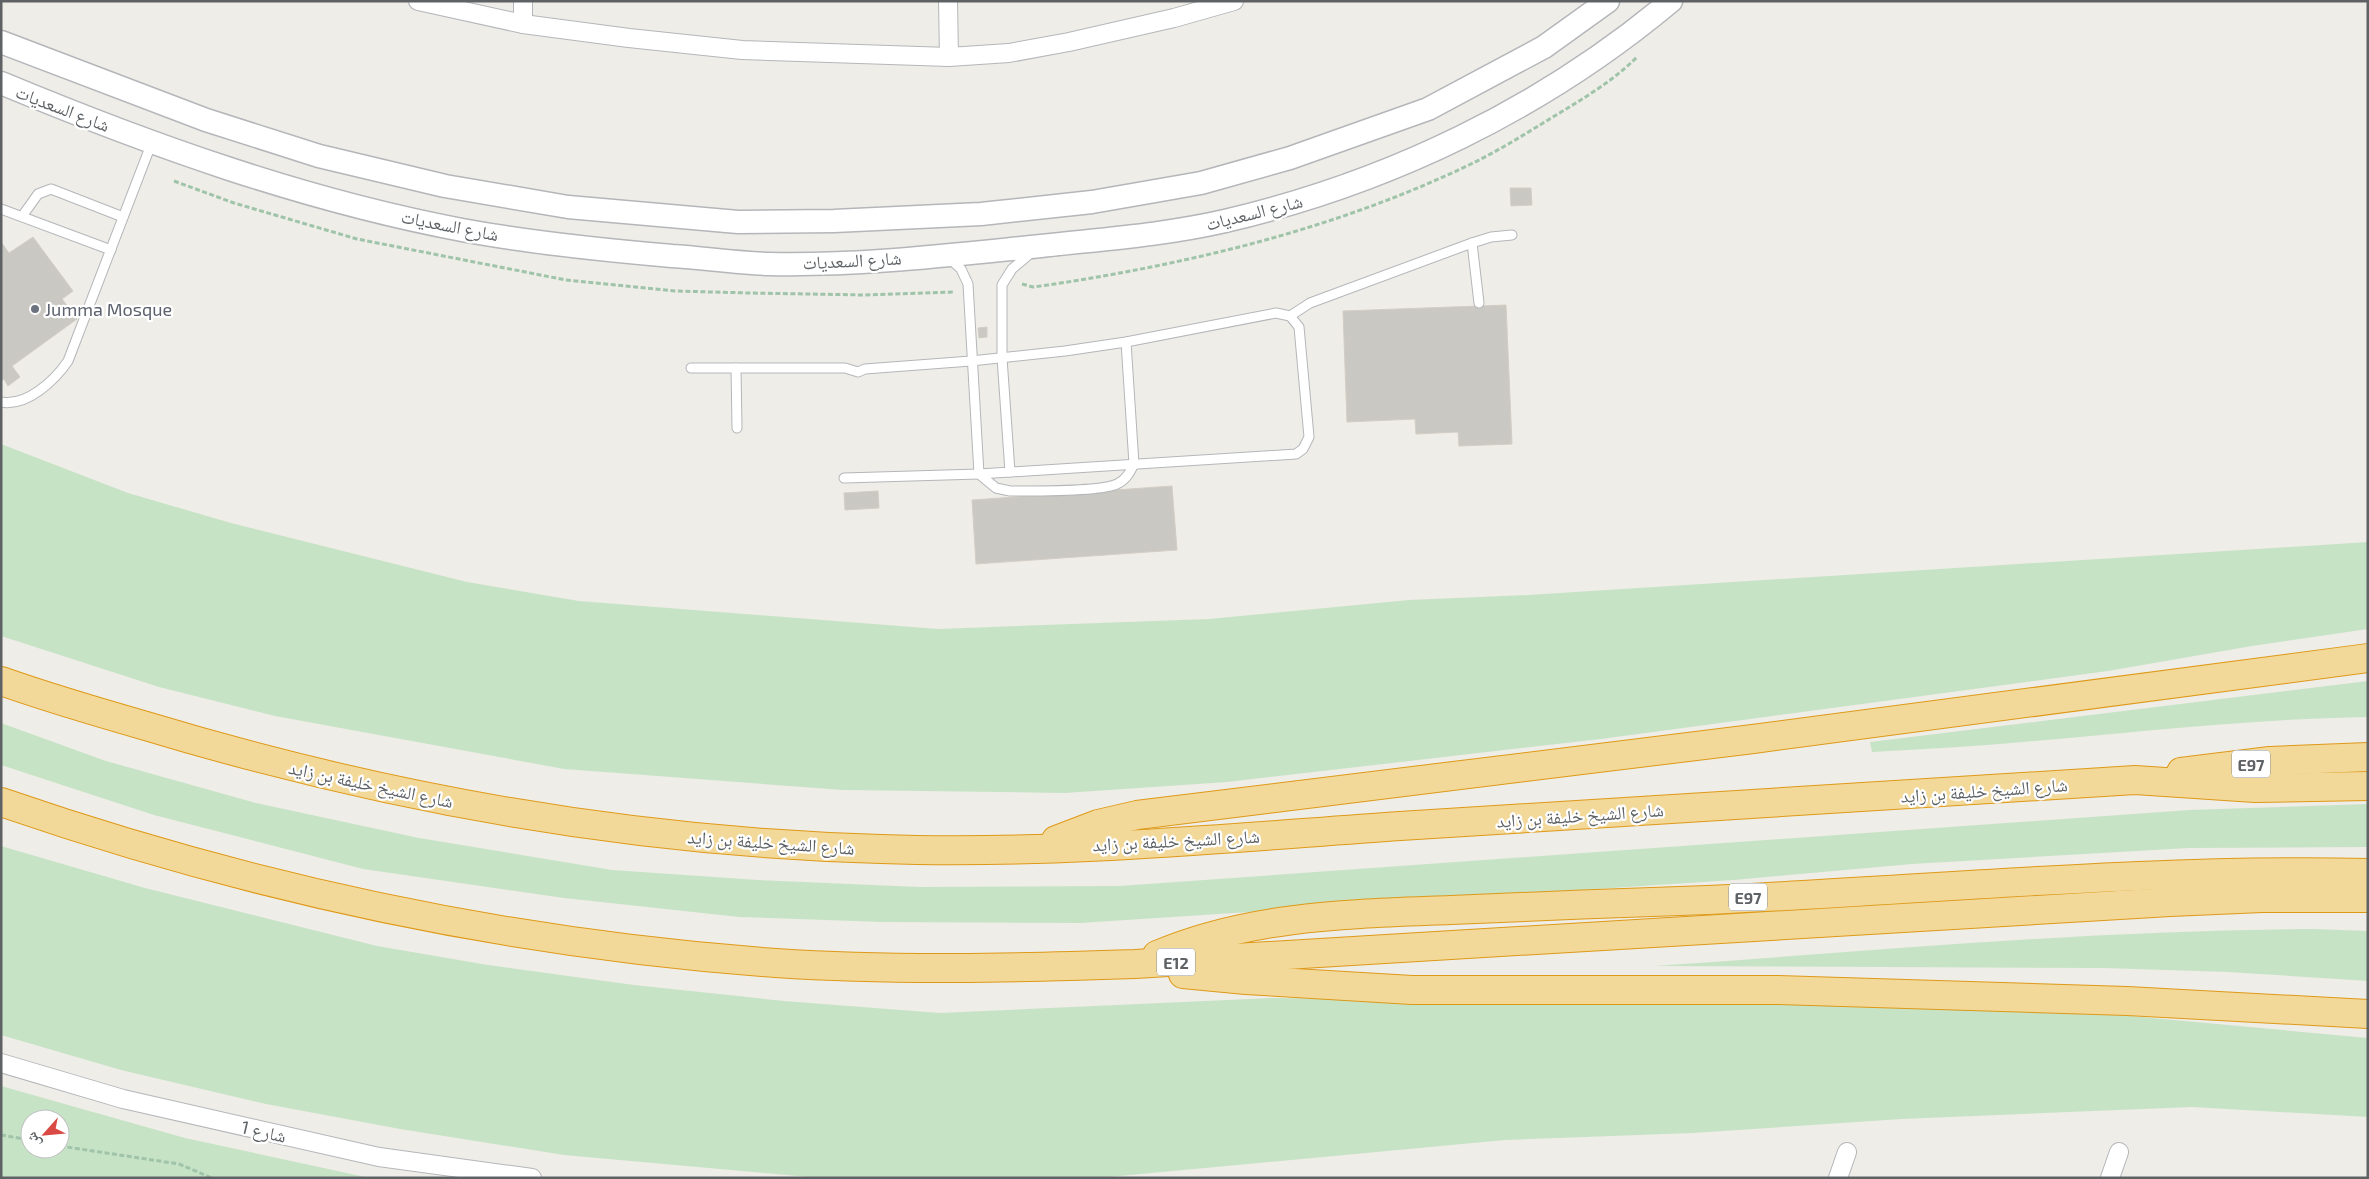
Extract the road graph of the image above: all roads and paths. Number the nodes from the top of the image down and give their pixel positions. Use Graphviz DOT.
graph roads {
  1 [pos="418,1"];
  2 [pos="522,1"];
  3 [pos="948,1"];
  4 [pos="1234,1"];
  5 [pos="1608,1"];
  6 [pos="1671,1"];
  7 [pos="522,24"];
  8 [pos="1,42"];
  9 [pos="949,57"];
  10 [pos="1,83"];
  11 [pos="152,141"];
  12 [pos="1,209"];
  13 [pos="23,216"];
  14 [pos="123,217"];
  15 [pos="1512,235"];
  16 [pos="1472,243"];
  17 [pos="1040,246"];
  18 [pos="111,250"];
  19 [pos="943,254"];
  20 [pos="1479,303"];
  21 [pos="1290,316"];
  22 [pos="1126,342"];
  23 [pos="1002,358"];
  24 [pos="971,361"];
  25 [pos="691,368"];
  26 [pos="736,368"];
  27 [pos="1,402"];
  28 [pos="737,428"];
  29 [pos="1134,464"];
  30 [pos="1010,472"];
  31 [pos="979,474"];
  32 [pos="844,478"];
  33 [pos="2368,658"];
  34 [pos="1,681"];
  35 [pos="2368,757"];
  36 [pos="2135,780"];
  37 [pos="2368,786"];
  38 [pos="1,802"];
  39 [pos="1037,848"];
  40 [pos="2368,873"];
  41 [pos="2368,898"];
  42 [pos="1135,964"];
  43 [pos="2368,1014"];
  44 [pos="1,1064"];
  45 [pos="1,1135"];
  46 [pos="20,1138"];
  47 [pos="70,1148"];
  48 [pos="1847,1152"];
  49 [pos="2119,1152"];
  50 [pos="212,1178"];
  51 [pos="532,1178"];
  52 [pos="1838,1178"];
  53 [pos="2110,1178"];
  1 -- 7 [label="street"];
  2 -- 7 [label="street"];
  3 -- 9 [label="street"];
  4 -- 9 [label="street"];
  5 -- 8 [label="street, شارع السعديات"];
  6 -- 17 [label="street, شارع السعديات"];
  7 -- 9 [label="street"];
  10 -- 11 [label="street, شارع السعديات"];
  11 -- 14 [label="lane"];
  11 -- 19 [label="street, شارع السعديات"];
  12 -- 13 [label="lane"];
  13 -- 14 [label="lane"];
  13 -- 18 [label="lane"];
  14 -- 18 [label="lane"];
  15 -- 16 [label="lane"];
  16 -- 20 [label="lane"];
  16 -- 21 [label="lane"];
  17 -- 19 [label="street, شارع السعديات"];
  17 -- 23 [label="lane"];
  18 -- 27 [label="lane"];
  19 -- 24 [label="lane"];
  21 -- 22 [label="lane"];
  21 -- 29 [label="lane"];
  22 -- 23 [label="lane"];
  22 -- 29 [label="lane"];
  23 -- 24 [label="lane"];
  23 -- 30 [label="lane"];
  24 -- 26 [label="lane"];
  24 -- 31 [label="lane"];
  25 -- 26 [label="lane"];
  26 -- 28 [label="lane"];
  29 -- 30 [label="lane"];
  29 -- 31 [label="lane"];
  30 -- 31 [label="lane"];
  31 -- 32 [label="lane"];
  33 -- 39 [label="highway"];
  34 -- 39 [label="highway, شارع الشيخ خليفة بن زايد"];
  35 -- 36 [label="highway, E97"];
  36 -- 37 [label="highway, شارع الشيخ خليفة بن زايد"];
  36 -- 39 [label="highway, شارع الشيخ خليفة بن زايد"];
  38 -- 42 [label="highway, E12"];
  40 -- 42 [label="highway, E97"];
  41 -- 42 [label="highway, E12"];
  42 -- 43 [label="highway"];
  44 -- 51 [label="street, شارع 1"];
  45 -- 46 [label="path"];
  47 -- 50 [label="path"];
  48 -- 52 [label="street"];
  49 -- 53 [label="street"];
}
